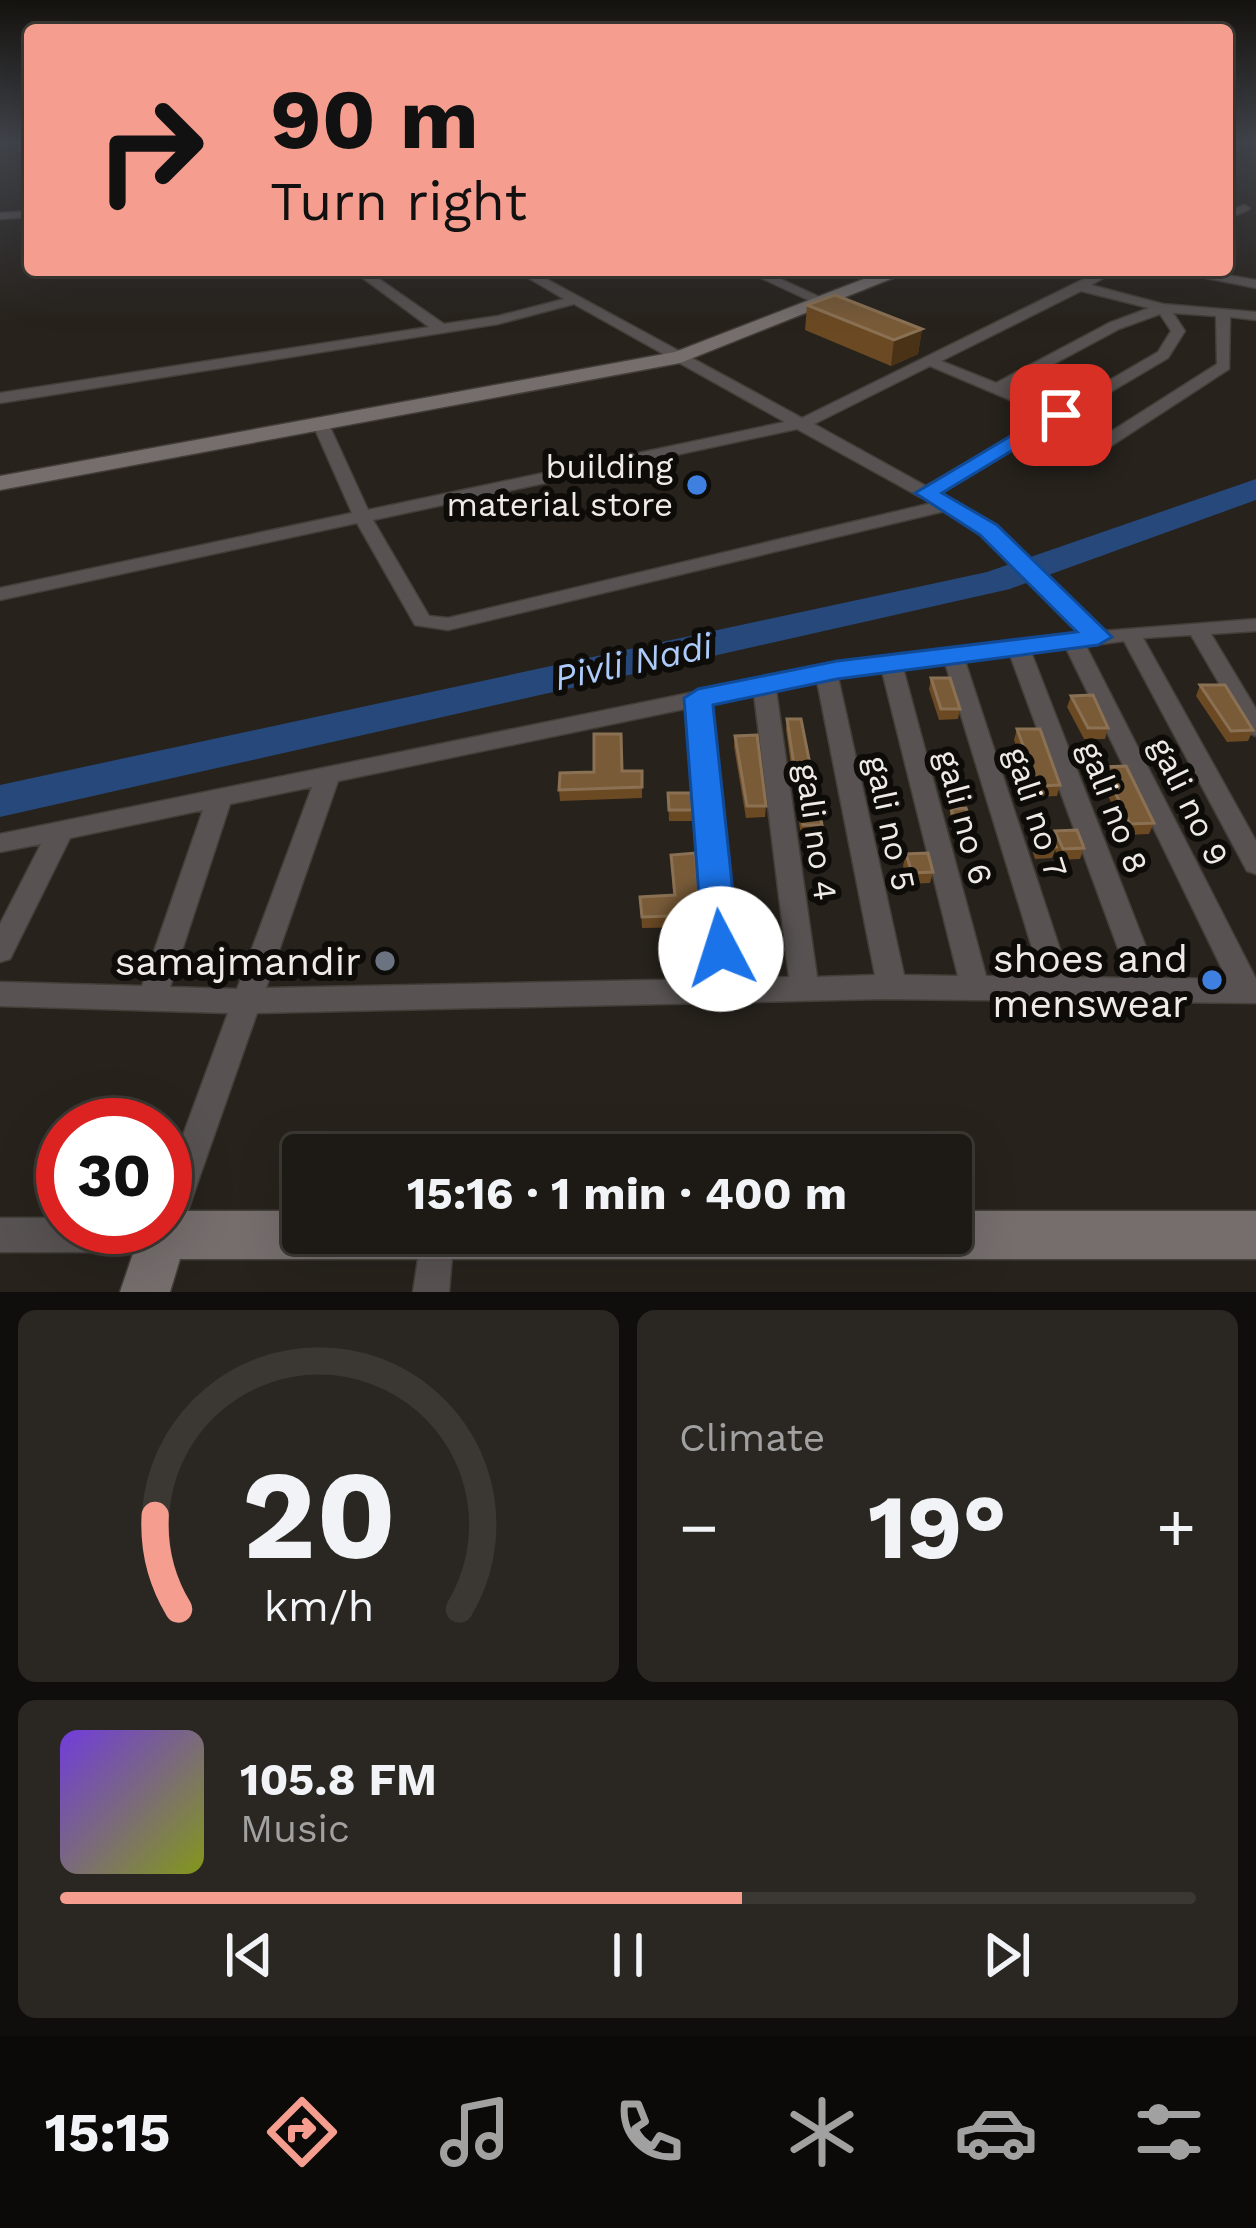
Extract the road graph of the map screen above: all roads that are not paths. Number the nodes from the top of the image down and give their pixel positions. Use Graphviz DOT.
graph roads {
  1 [pos="1244,208"];
  2 [pos="1233,213"];
  3 [pos="366,276"];
  4 [pos="532,276"];
  5 [pos="764,276"];
  6 [pos="889,276"];
  7 [pos="1101,276"];
  8 [pos="1209,276"];
  9 [pos="1256,284"];
  10 [pos="1082,286"];
  11 [pos="575,300"];
  12 [pos="823,302"];
  13 [pos="1163,308"];
  14 [pos="1223,312"];
  15 [pos="1256,316"];
  16 [pos="864,320"];
  17 [pos="441,329"];
  18 [pos="935,354"];
  19 [pos="680,357"];
  20 [pos="997,388"];
  21 [pos="0,398"];
  22 [pos="1056,418"];
  23 [pos="806,422"];
  24 [pos="322,427"];
  25 [pos="0,483"];
  26 [pos="926,493"];
  27 [pos="948,505"];
  28 [pos="362,516"];
  29 [pos="0,594"];
  30 [pos="1256,625"];
  31 [pos="1197,628"];
  32 [pos="1130,634"];
  33 [pos="1086,639"];
  34 [pos="1018,647"];
  35 [pos="953,656"];
  36 [pos="891,663"];
  37 [pos="826,672"];
  38 [pos="764,685"];
  39 [pos="698,698"];
  40 [pos="1256,728"];
  41 [pos="328,775"];
  42 [pos="220,799"];
  43 [pos="60,832"];
  44 [pos="0,843"];
  45 [pos="1256,864"];
  46 [pos="0,951"];
  47 [pos="892,987"];
  48 [pos="975,988"];
  49 [pos="806,989"];
  50 [pos="1059,989"];
  51 [pos="1148,990"];
  52 [pos="724,991"];
  53 [pos="1251,991"];
  54 [pos="0,994"];
  55 [pos="152,999"];
  56 [pos="248,1001"];
  57 [pos="192,1155"];
  58 [pos="0,1235"];
  59 [pos="36,1235"];
  60 [pos="192,1235"];
  61 [pos="282,1235"];
  62 [pos="972,1235"];
  63 [pos="1256,1235"];
  64 [pos="157,1254"];
  65 [pos="436,1254"];
  66 [pos="145,1292"];
  67 [pos="431,1292"];
  1 -- 2 [label="street"];
  3 -- 17 [label="street"];
  4 -- 11 [label="street, gali no 9"];
  5 -- 12 [label="street"];
  6 -- 12 [label="street"];
  7 -- 10 [label="street"];
  8 -- 9 [label="street"];
  10 -- 13 [label="street"];
  10 -- 18 [label="street"];
  11 -- 17 [label="street"];
  11 -- 19 [label="street, gali no 9"];
  12 -- 16 [label="street"];
  12 -- 19 [label="street"];
  13 -- 14 [label="street"];
  13 -- 20 [label="street"];
  13 -- 22 [label="street"];
  14 -- 15 [label="street"];
  14 -- 22 [label="street"];
  17 -- 21 [label="street"];
  18 -- 20 [label="street"];
  18 -- 23 [label="street"];
  19 -- 23 [label="street, gali no 9"];
  19 -- 24 [label="street"];
  20 -- 22 [label="street"];
  22 -- 26 [label="street"];
  23 -- 26 [label="street, gali no 9"];
  23 -- 28 [label="street"];
  24 -- 25 [label="street"];
  24 -- 28 [label="street"];
  26 -- 27 [label="street, gali no 9"];
  27 -- 28 [label="street"];
  27 -- 33 [label="street, gali no 9"];
  28 -- 29 [label="street"];
  30 -- 31 [label="street"];
  31 -- 32 [label="street"];
  31 -- 40 [label="street"];
  32 -- 33 [label="street"];
  32 -- 45 [label="street"];
  33 -- 34 [label="street"];
  33 -- 53 [label="street, gali no 9"];
  34 -- 35 [label="street"];
  34 -- 51 [label="street, gali no 8"];
  35 -- 36 [label="street"];
  35 -- 50 [label="street, gali no 7"];
  36 -- 37 [label="street"];
  36 -- 48 [label="street, gali no 6"];
  37 -- 38 [label="street"];
  37 -- 47 [label="street, gali no 5"];
  38 -- 39 [label="street"];
  38 -- 49 [label="street, gali no 4"];
  39 -- 41 [label="street"];
  39 -- 52 [label="street"];
  41 -- 42 [label="street"];
  41 -- 56 [label="street"];
  42 -- 43 [label="street"];
  42 -- 55 [label="street"];
  43 -- 44 [label="street"];
  43 -- 46 [label="street"];
  47 -- 48 [label="street"];
  47 -- 49 [label="street"];
  48 -- 50 [label="street"];
  49 -- 52 [label="street"];
  50 -- 51 [label="street"];
  51 -- 53 [label="street"];
  52 -- 56 [label="street"];
  54 -- 55 [label="street"];
  55 -- 56 [label="street"];
  56 -- 57 [label="street"];
  58 -- 59 [label="street"];
  60 -- 61 [label="street"];
  62 -- 63 [label="street"];
  64 -- 66 [label="street"];
  65 -- 67 [label="street"];
}
